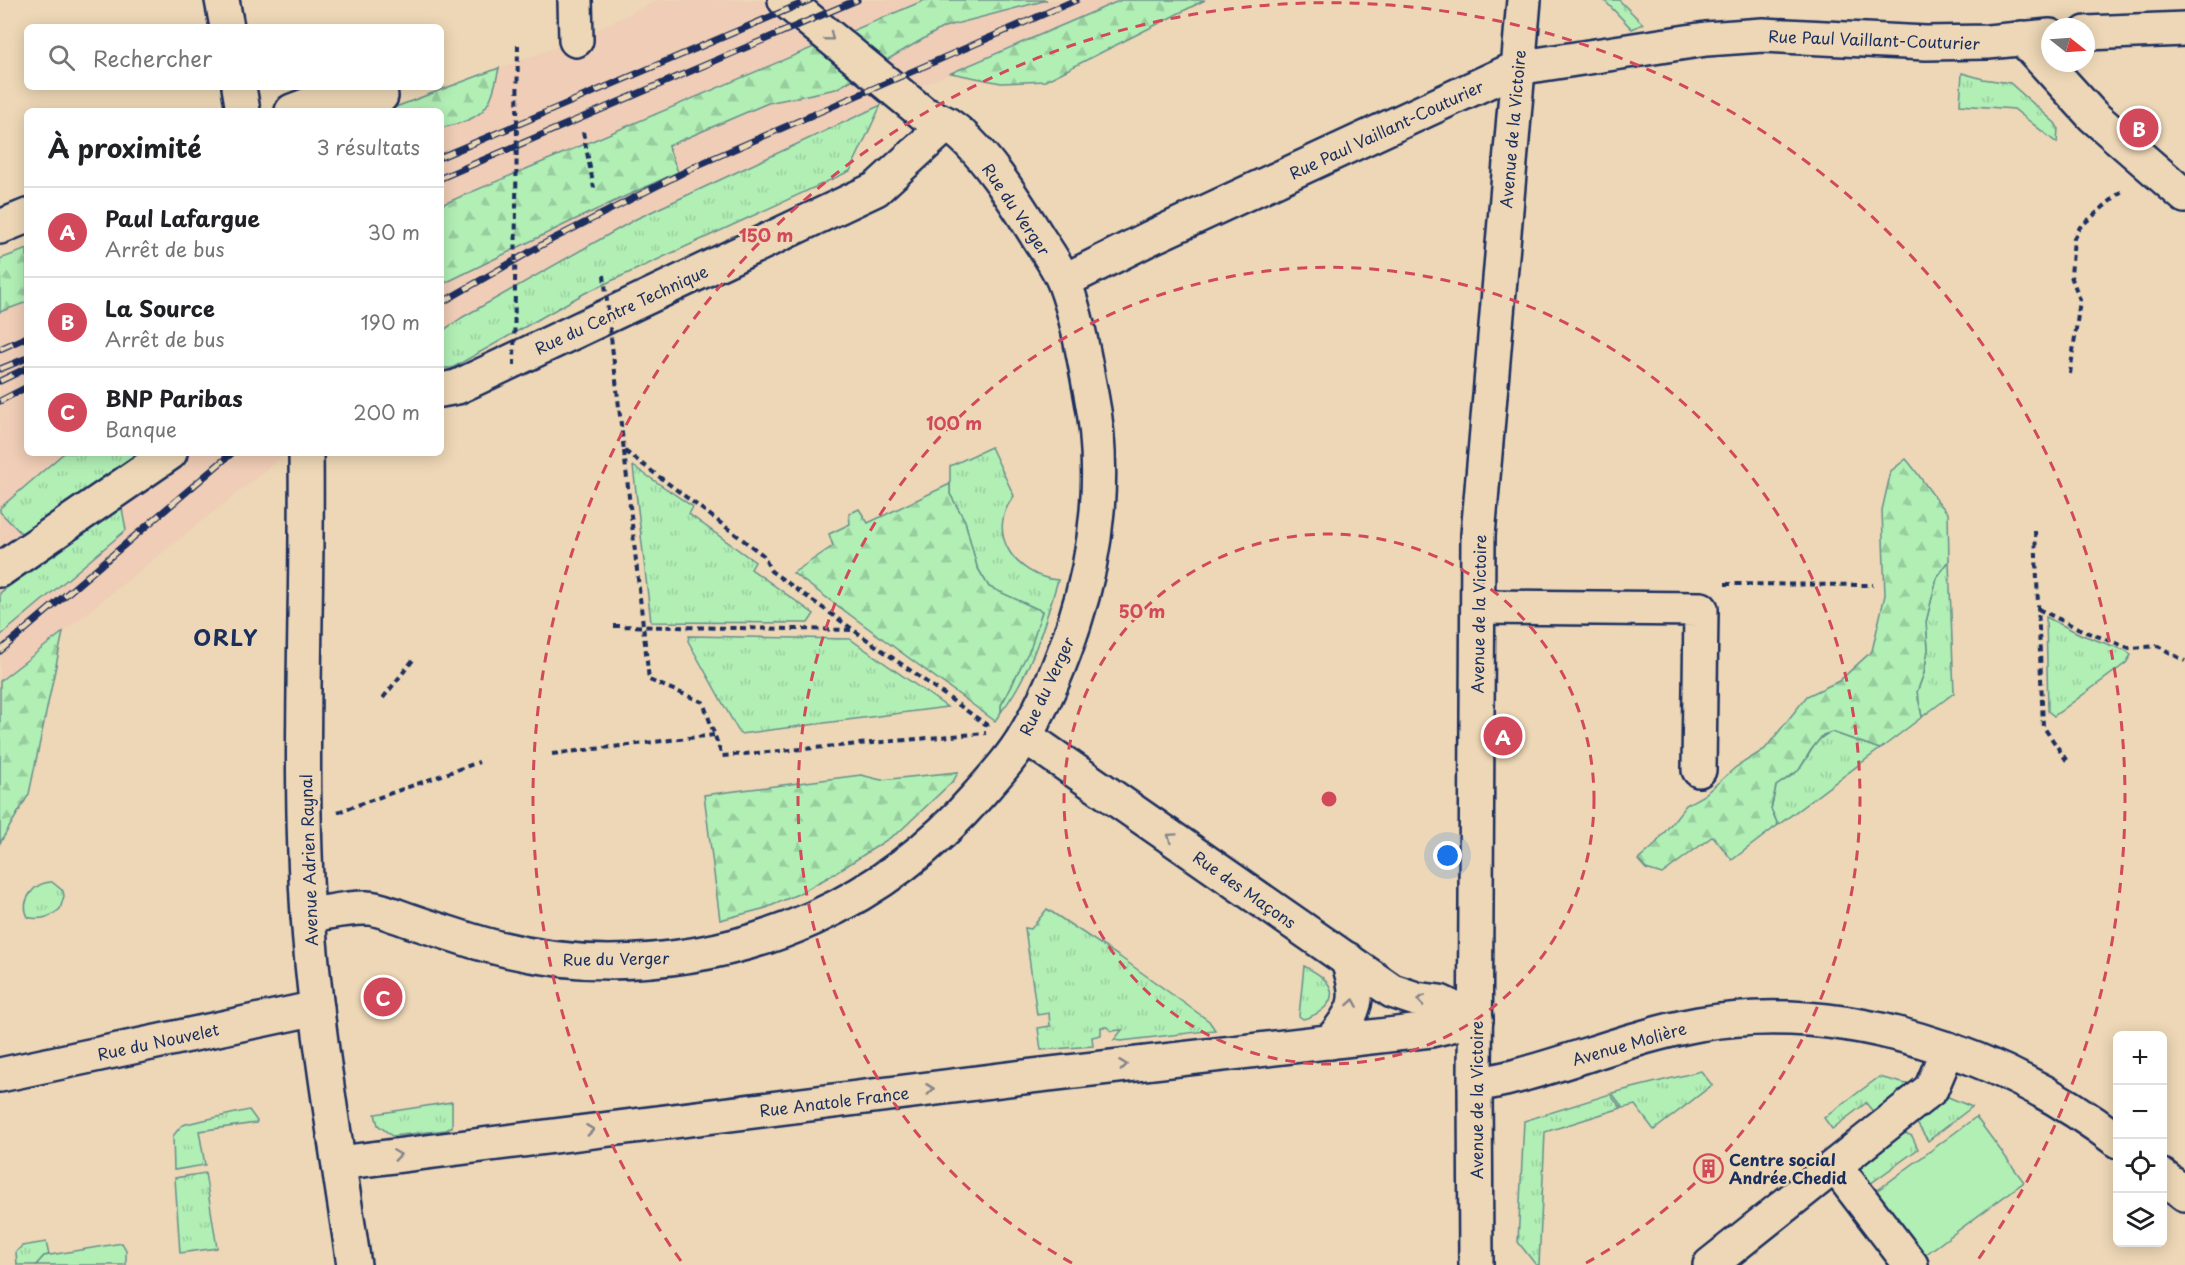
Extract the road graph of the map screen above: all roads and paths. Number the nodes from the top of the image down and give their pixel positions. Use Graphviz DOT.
graph roads {
  1 [pos="222,0"];
  2 [pos="575,0"];
  3 [pos="785,0"];
  4 [pos="1524,0"];
  5 [pos="226,24"];
  6 [pos="2185,29"];
  7 [pos="2095,33"];
  8 [pos="2036,37"];
  9 [pos="576,40"];
  10 [pos="518,44"];
  11 [pos="1517,68"];
  12 [pos="240,90"];
  13 [pos="369,92"];
  14 [pos="242,108"];
  15 [pos="304,108"];
  16 [pos="348,108"];
  17 [pos="947,124"];
  18 [pos="583,132"];
  19 [pos="594,188"];
  20 [pos="2122,190"];
  21 [pos="2185,196"];
  22 [pos="24,217"];
  23 [pos="0,227"];
  24 [pos="604,275"];
  25 [pos="1064,281"];
  26 [pos="514,366"];
  27 [pos="2070,374"];
  28 [pos="444,389"];
  29 [pos="624,451"];
  30 [pos="166,456"];
  31 [pos="306,456"];
  32 [pos="2035,531"];
  33 [pos="0,570"];
  34 [pos="1873,585"];
  35 [pos="1478,608"];
  36 [pos="1701,609"];
  37 [pos="2038,609"];
  38 [pos="614,626"];
  39 [pos="644,627"];
  40 [pos="855,630"];
  41 [pos="413,660"];
  42 [pos="2185,661"];
  43 [pos="382,698"];
  44 [pos="714,735"];
  45 [pos="1025,736"];
  46 [pos="552,754"];
  47 [pos="478,762"];
  48 [pos="2069,764"];
  49 [pos="1699,770"];
  50 [pos="304,820"];
  51 [pos="308,915"];
  52 [pos="1347,959"];
  53 [pos="317,1008"];
  54 [pos="1476,1019"];
  55 [pos="1330,1041"];
  56 [pos="1948,1049"];
  57 [pos="0,1075"];
  58 [pos="1475,1085"];
  59 [pos="2115,1139"];
  60 [pos="339,1163"];
  61 [pos="1836,1167"];
  62 [pos="2167,1179"];
  63 [pos="2185,1194"];
  64 [pos="354,1265"];
  65 [pos="1476,1265"];
  66 [pos="1710,1265"];
  67 [pos="1911,1265"];
  1 -- 5 [label="street"];
  2 -- 9 [label="street"];
  3 -- 17 [label="street, Rue du Verger, one-way"];
  4 -- 11 [label="street, Avenue de la Victoire"];
  6 -- 7 [label="street"];
  8 -- 11 [label="street, Rue Paul Vaillant-Couturier"];
  8 -- 21 [label="street"];
  10 -- 26 [label="path, bridge"];
  11 -- 25 [label="street, Rue Paul Vaillant-Couturier"];
  11 -- 35 [label="street, Avenue de la Victoire"];
  12 -- 14 [label="street"];
  13 -- 15 [label="street"];
  13 -- 16 [label="street"];
  17 -- 25 [label="street, Rue du Verger"];
  17 -- 28 [label="street, Rue du Centre Technique"];
  18 -- 19 [label="path"];
  20 -- 27 [label="path"];
  22 -- 23 [label="street"];
  24 -- 29 [label="path, bridge"];
  25 -- 45 [label="street, Rue du Verger"];
  29 -- 39 [label="path"];
  29 -- 40 [label="path"];
  30 -- 33 [label="street"];
  31 -- 50 [label="street, Avenue Adrien Raynal"];
  32 -- 37 [label="path"];
  34 -- 36 [label="path"];
  35 -- 36 [label="street"];
  35 -- 54 [label="street, Avenue de la Victoire"];
  36 -- 49 [label="street"];
  37 -- 42 [label="path"];
  37 -- 48 [label="path"];
  38 -- 39 [label="path"];
  39 -- 40 [label="path"];
  39 -- 44 [label="path"];
  40 -- 44 [label="path"];
  41 -- 43 [label="path"];
  44 -- 46 [label="path"];
  45 -- 51 [label="street, Rue du Verger"];
  52 -- 45 [label="street, Rue des Maçons, one-way"];
  47 -- 50 [label="path"];
  50 -- 51 [label="street, Avenue Adrien Raynal"];
  51 -- 53 [label="street, Avenue Adrien Raynal"];
  54 -- 52 [label="street, Rue des Maçons, one-way"];
  55 -- 52 [label="street, one-way"];
  53 -- 57 [label="street, Rue du Nouvelet"];
  53 -- 60 [label="street, Avenue Adrien Raynal"];
  54 -- 55 [label="street, Rue Anatole France"];
  54 -- 58 [label="street, Avenue de la Victoire"];
  60 -- 55 [label="street, Rue Anatole France, one-way"];
  56 -- 58 [label="street, Avenue Molière"];
  56 -- 59 [label="street, Avenue Molière"];
  56 -- 61 [label="street"];
  58 -- 65 [label="street, Avenue de la Victoire"];
  60 -- 64 [label="street, Avenue Adrien Raynal"];
  61 -- 66 [label="street"];
  61 -- 67 [label="street"];
  62 -- 63 [label="street"];
}
